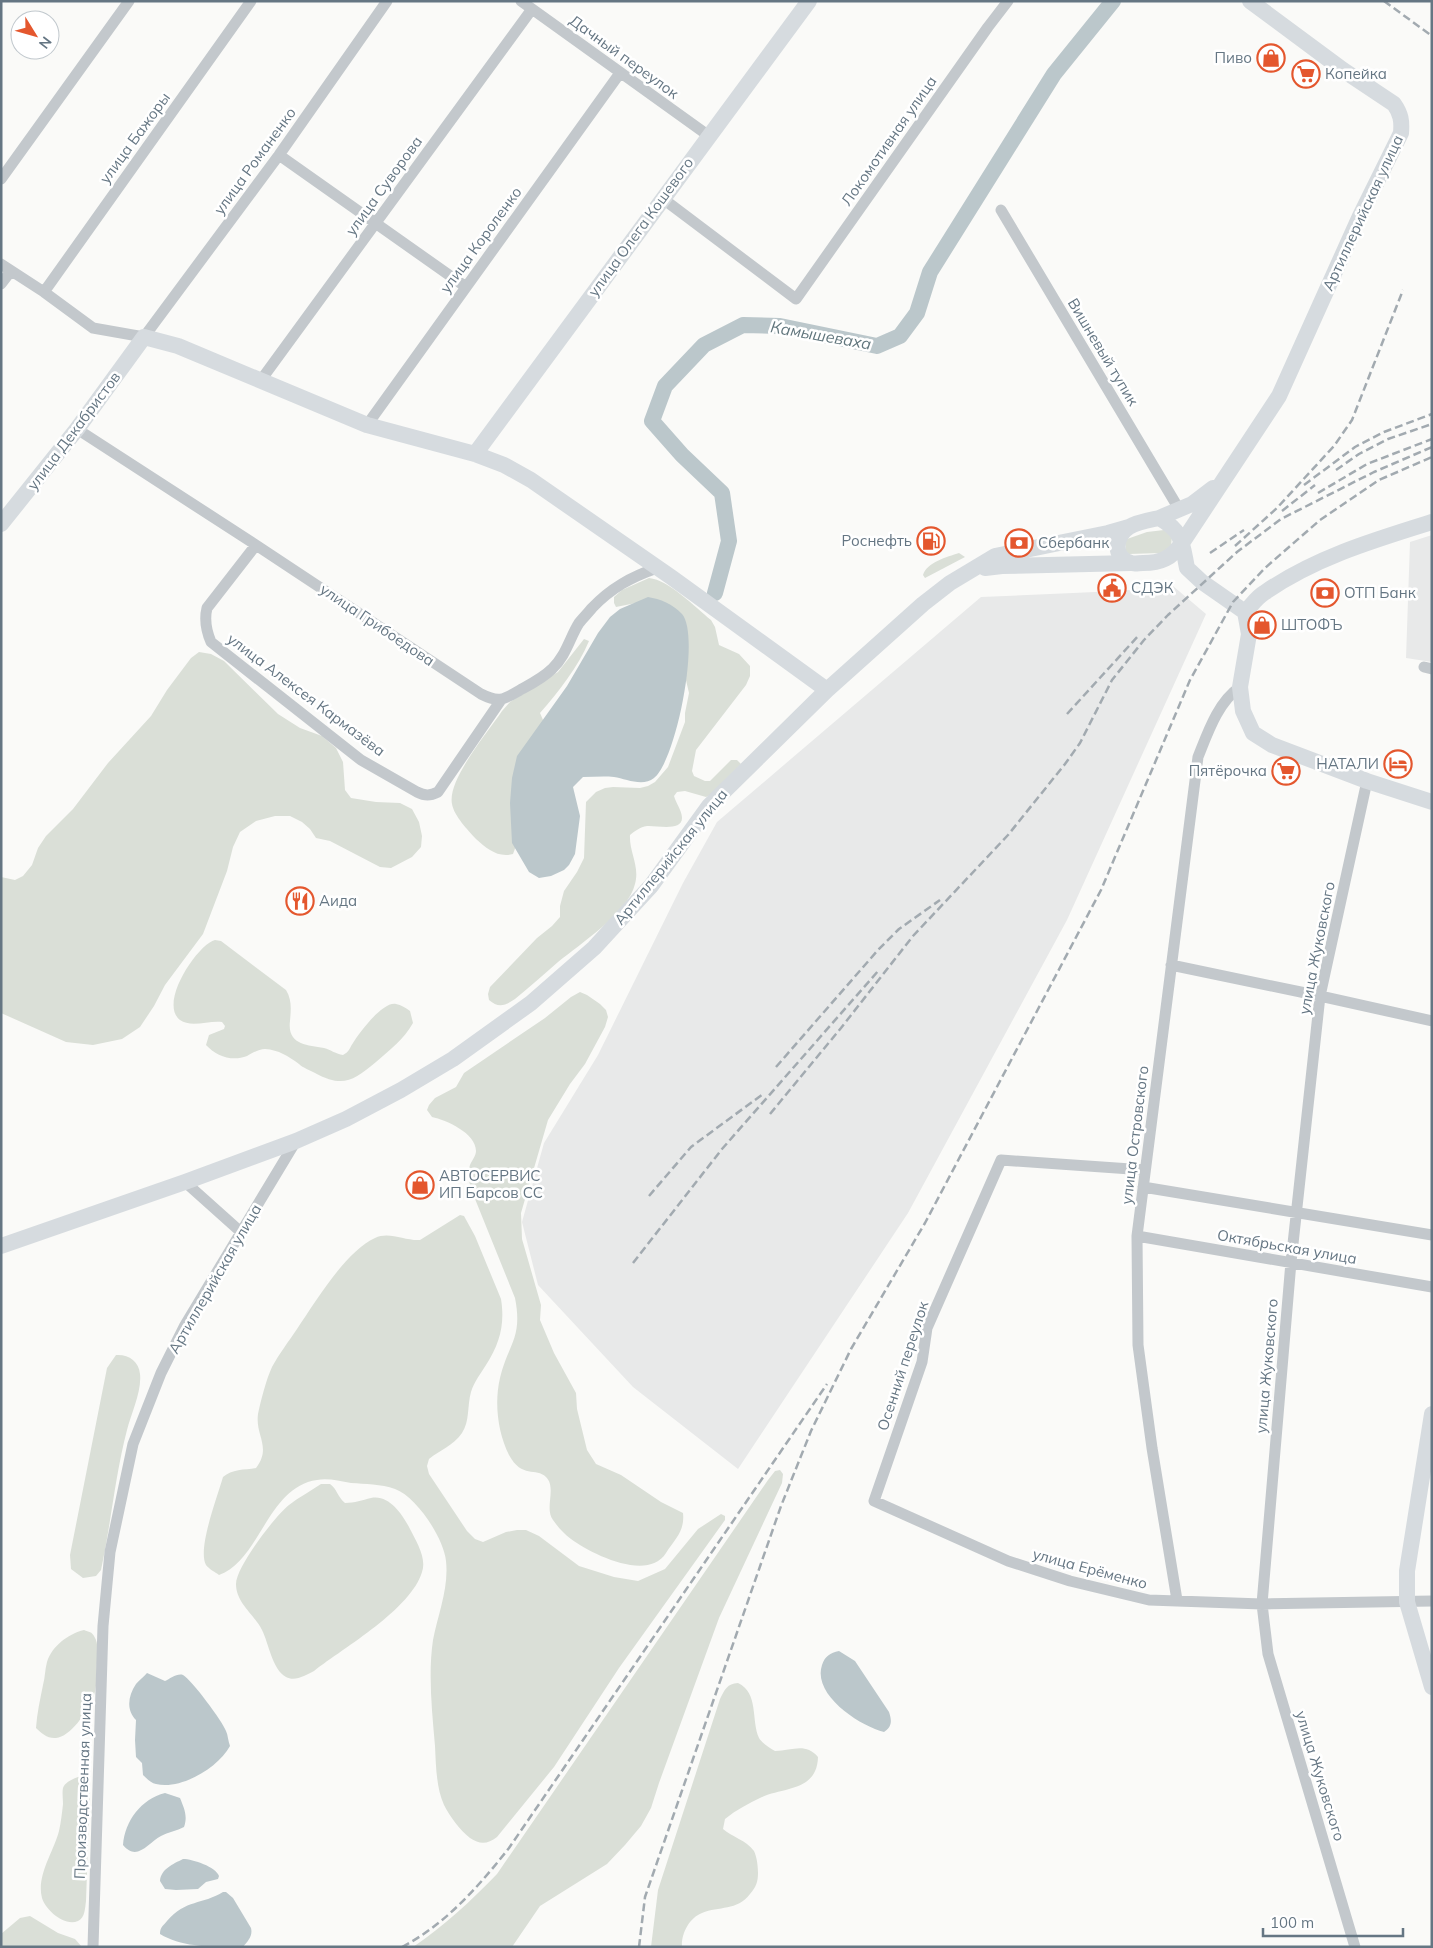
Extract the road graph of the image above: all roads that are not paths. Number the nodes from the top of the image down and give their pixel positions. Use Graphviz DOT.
graph roads {
  1 [pos="129,1"];
  2 [pos="251,1"];
  3 [pos="387,1"];
  4 [pos="522,1"];
  5 [pos="809,1"];
  6 [pos="1008,1"];
  7 [pos="1250,1"];
  8 [pos="532,9"];
  9 [pos="620,73"];
  10 [pos="709,136"];
  11 [pos="279,155"];
  12 [pos="1,179"];
  13 [pos="662,198"];
  14 [pos="1001,210"];
  15 [pos="376,223"];
  16 [pos="6,267"];
  17 [pos="1,284"];
  18 [pos="466,287"];
  19 [pos="44,292"];
  20 [pos="144,337"];
  21 [pos="261,380"];
  22 [pos="367,425"];
  23 [pos="78,429"];
  24 [pos="475,454"];
  25 [pos="1227,475"];
  26 [pos="1179,509"];
  27 [pos="1159,518"];
  28 [pos="1432,522"];
  29 [pos="1,524"];
  30 [pos="1130,527"];
  31 [pos="1182,543"];
  32 [pos="256,545"];
  33 [pos="1131,563"];
  34 [pos="1154,563"];
  35 [pos="657,568"];
  36 [pos="1187,568"];
  37 [pos="971,571"];
  38 [pos="1245,612"];
  39 [pos="1240,687"];
  40 [pos="828,690"];
  41 [pos="501,700"];
  42 [pos="1367,781"];
  43 [pos="1432,802"];
  44 [pos="1171,965"];
  45 [pos="1320,996"];
  46 [pos="1432,1021"];
  47 [pos="296,1141"];
  48 [pos="1145,1170"];
  49 [pos="185,1182"];
  50 [pos="1143,1187"];
  51 [pos="1297,1213"];
  52 [pos="242,1233"];
  53 [pos="1137,1236"];
  54 [pos="1432,1236"];
  55 [pos="1,1246"];
  56 [pos="1291,1262"];
  57 [pos="1432,1287"];
  58 [pos="1432,1414"];
  59 [pos="874,1501"];
  60 [pos="1177,1600"];
  61 [pos="1432,1601"];
  62 [pos="1406,1602"];
  63 [pos="1262,1604"];
  64 [pos="103,1626"];
  65 [pos="1432,1687"];
  66 [pos="93,1947"];
  67 [pos="1356,1947"];
  1 -- 12 [label="street"];
  2 -- 19 [label="street, улица Бажоры"];
  3 -- 11 [label="street, улица Романенко"];
  4 -- 8 [label="street, Дачный переулок"];
  5 -- 10 [label="main road, улица Олега Кошевого"];
  6 -- 13 [label="street, Локомотивная улица"];
  7 -- 25 [label="main road, Артиллерийская улица"];
  8 -- 9 [label="street, Дачный переулок"];
  8 -- 15 [label="street, улица Суворова"];
  9 -- 10 [label="street, Дачный переулок"];
  9 -- 18 [label="street, улица Короленко"];
  10 -- 13 [label="main road, улица Олега Кошевого"];
  11 -- 15 [label="street"];
  11 -- 20 [label="street, улица Романенко"];
  13 -- 24 [label="main road, улица Олега Кошевого"];
  14 -- 26 [label="street, Вишневый тупик"];
  15 -- 18 [label="street"];
  15 -- 21 [label="street, улица Суворова"];
  16 -- 17 [label="street"];
  16 -- 19 [label="street"];
  18 -- 22 [label="street, улица Короленко"];
  19 -- 20 [label="street"];
  20 -- 21 [label="main road"];
  20 -- 23 [label="main road, улица Декабристов"];
  21 -- 22 [label="main road"];
  22 -- 24 [label="main road"];
  23 -- 29 [label="main road, улица Декабристов"];
  23 -- 32 [label="street, улица Грибоедова"];
  24 -- 35 [label="main road"];
  25 -- 26 [label="main road, Артиллерийская улица"];
  25 -- 31 [label="main road, Артиллерийская улица"];
  26 -- 27 [label="main road, Артиллерийская улица"];
  27 -- 30 [label="main road, Артиллерийская улица"];
  27 -- 31 [label="main road"];
  28 -- 38 [label="main road"];
  30 -- 33 [label="main road"];
  30 -- 37 [label="main road, Артиллерийская улица"];
  31 -- 34 [label="main road, Артиллерийская улица"];
  31 -- 36 [label="main road"];
  32 -- 41 [label="street, улица Грибоедова"];
  32 -- 41 [label="street, улица Алексея Кармазёва"];
  33 -- 34 [label="main road, Артиллерийская улица"];
  33 -- 37 [label="main road, Артиллерийская улица"];
  34 -- 36 [label="main road, Артиллерийская улица"];
  35 -- 40 [label="main road"];
  35 -- 41 [label="street"];
  36 -- 38 [label="main road"];
  37 -- 40 [label="main road, Артиллерийская улица"];
  38 -- 39 [label="main road"];
  39 -- 42 [label="main road"];
  39 -- 44 [label="street, улица Островского"];
  40 -- 47 [label="main road, Артиллерийская улица"];
  42 -- 43 [label="main road"];
  42 -- 45 [label="street, улица Жуковского"];
  44 -- 45 [label="street"];
  44 -- 48 [label="street, улица Островского"];
  45 -- 46 [label="street"];
  45 -- 51 [label="street, улица Жуковского"];
  47 -- 49 [label="main road, Артиллерийская улица"];
  47 -- 52 [label="street, Артиллерийская улица"];
  48 -- 50 [label="street, улица Островского"];
  48 -- 59 [label="street, Осенний переулок"];
  49 -- 52 [label="street"];
  49 -- 55 [label="main road, Артиллерийская улица"];
  50 -- 51 [label="street"];
  50 -- 53 [label="street, улица Островского"];
  51 -- 54 [label="street"];
  51 -- 56 [label="street, улица Жуковского"];
  52 -- 64 [label="street, Артиллерийская улица"];
  53 -- 56 [label="street, Октябрьская улица"];
  53 -- 60 [label="street, улица Островского"];
  56 -- 57 [label="street, Октябрьская улица"];
  56 -- 63 [label="street, улица Жуковского"];
  58 -- 62 [label="main road"];
  59 -- 60 [label="street, улица Ерёменко"];
  60 -- 63 [label="street, улица Ерёменко"];
  61 -- 62 [label="street, улица Ерёменко"];
  62 -- 63 [label="street, улица Ерёменко"];
  62 -- 65 [label="main road"];
  63 -- 67 [label="street, улица Жуковского"];
  64 -- 66 [label="street, Производственная улица"];
}
